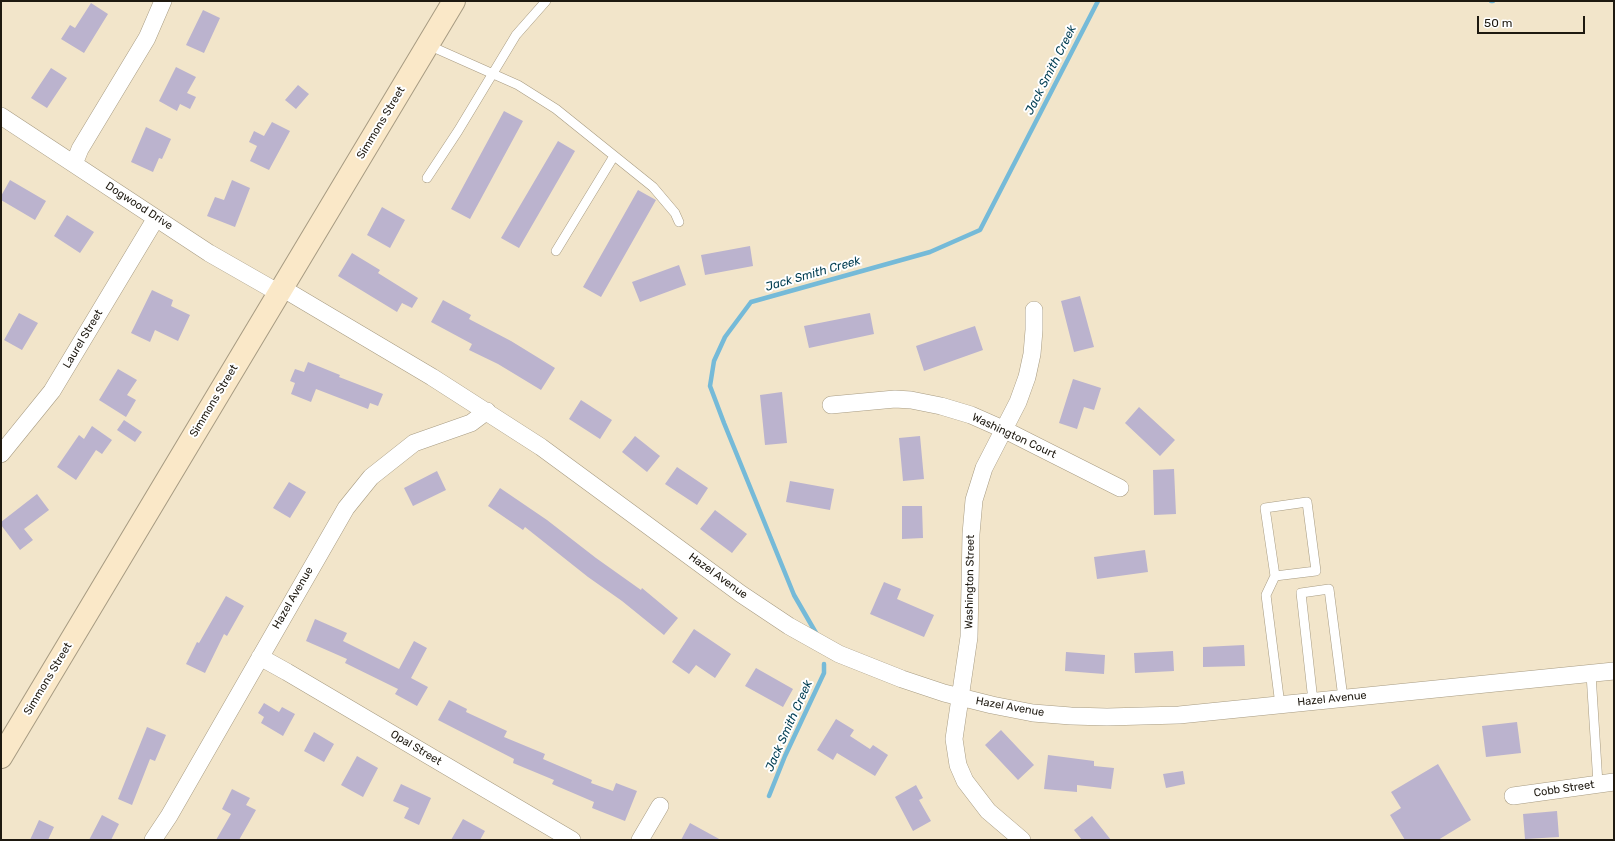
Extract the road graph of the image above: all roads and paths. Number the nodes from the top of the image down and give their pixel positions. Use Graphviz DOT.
graph roads {
  1 [pos="164,1"];
  2 [pos="454,1"];
  3 [pos="546,1"];
  4 [pos="428,45"];
  5 [pos="493,74"];
  6 [pos="1,116"];
  7 [pos="614,156"];
  8 [pos="74,164"];
  9 [pos="427,178"];
  10 [pos="156,218"];
  11 [pos="679,222"];
  12 [pos="556,251"];
  13 [pos="280,291"];
  14 [pos="1034,310"];
  15 [pos="831,405"];
  16 [pos="487,411"];
  17 [pos="1005,430"];
  18 [pos="1,454"];
  19 [pos="1120,488"];
  20 [pos="1275,576"];
  21 [pos="260,657"];
  22 [pos="1614,671"];
  23 [pos="1591,674"];
  24 [pos="961,697"];
  25 [pos="1343,698"];
  26 [pos="1313,701"];
  27 [pos="1280,704"];
  28 [pos="1,757"];
  29 [pos="1606,783"];
  30 [pos="1513,796"];
  31 [pos="660,806"];
  32 [pos="153,840"];
  33 [pos="572,840"];
  34 [pos="640,840"];
  35 [pos="1022,840"];
  1 -- 8 [label="street"];
  2 -- 4 [label="street, Simmons Street"];
  3 -- 5 [label="lane"];
  4 -- 5 [label="lane"];
  4 -- 13 [label="street, Simmons Street"];
  5 -- 7 [label="lane"];
  5 -- 9 [label="lane"];
  6 -- 8 [label="street, Dogwood Drive"];
  7 -- 11 [label="lane"];
  7 -- 12 [label="lane"];
  8 -- 10 [label="street, Dogwood Drive"];
  10 -- 13 [label="street, Dogwood Drive"];
  10 -- 18 [label="street, Laurel Street"];
  13 -- 16 [label="street, Hazel Avenue"];
  13 -- 28 [label="street, Simmons Street"];
  14 -- 17 [label="street, Washington Street"];
  15 -- 17 [label="street, Washington Court"];
  16 -- 21 [label="street, Hazel Avenue"];
  16 -- 24 [label="street, Hazel Avenue"];
  17 -- 19 [label="street, Washington Court"];
  17 -- 24 [label="street, Washington Street"];
  20 -- 20 [label="lane"];
  20 -- 27 [label="lane"];
  21 -- 32 [label="street, Hazel Avenue"];
  21 -- 33 [label="street, Opal Street"];
  22 -- 23 [label="street, Hazel Avenue"];
  23 -- 25 [label="street, Hazel Avenue"];
  23 -- 29 [label="lane"];
  24 -- 27 [label="street, Hazel Avenue"];
  24 -- 35 [label="street, Washington Street"];
  25 -- 26 [label="street, Hazel Avenue"];
  25 -- 26 [label="lane"];
  26 -- 27 [label="street, Hazel Avenue"];
  29 -- 30 [label="street, Cobb Street"];
  31 -- 34 [label="street"];
}
